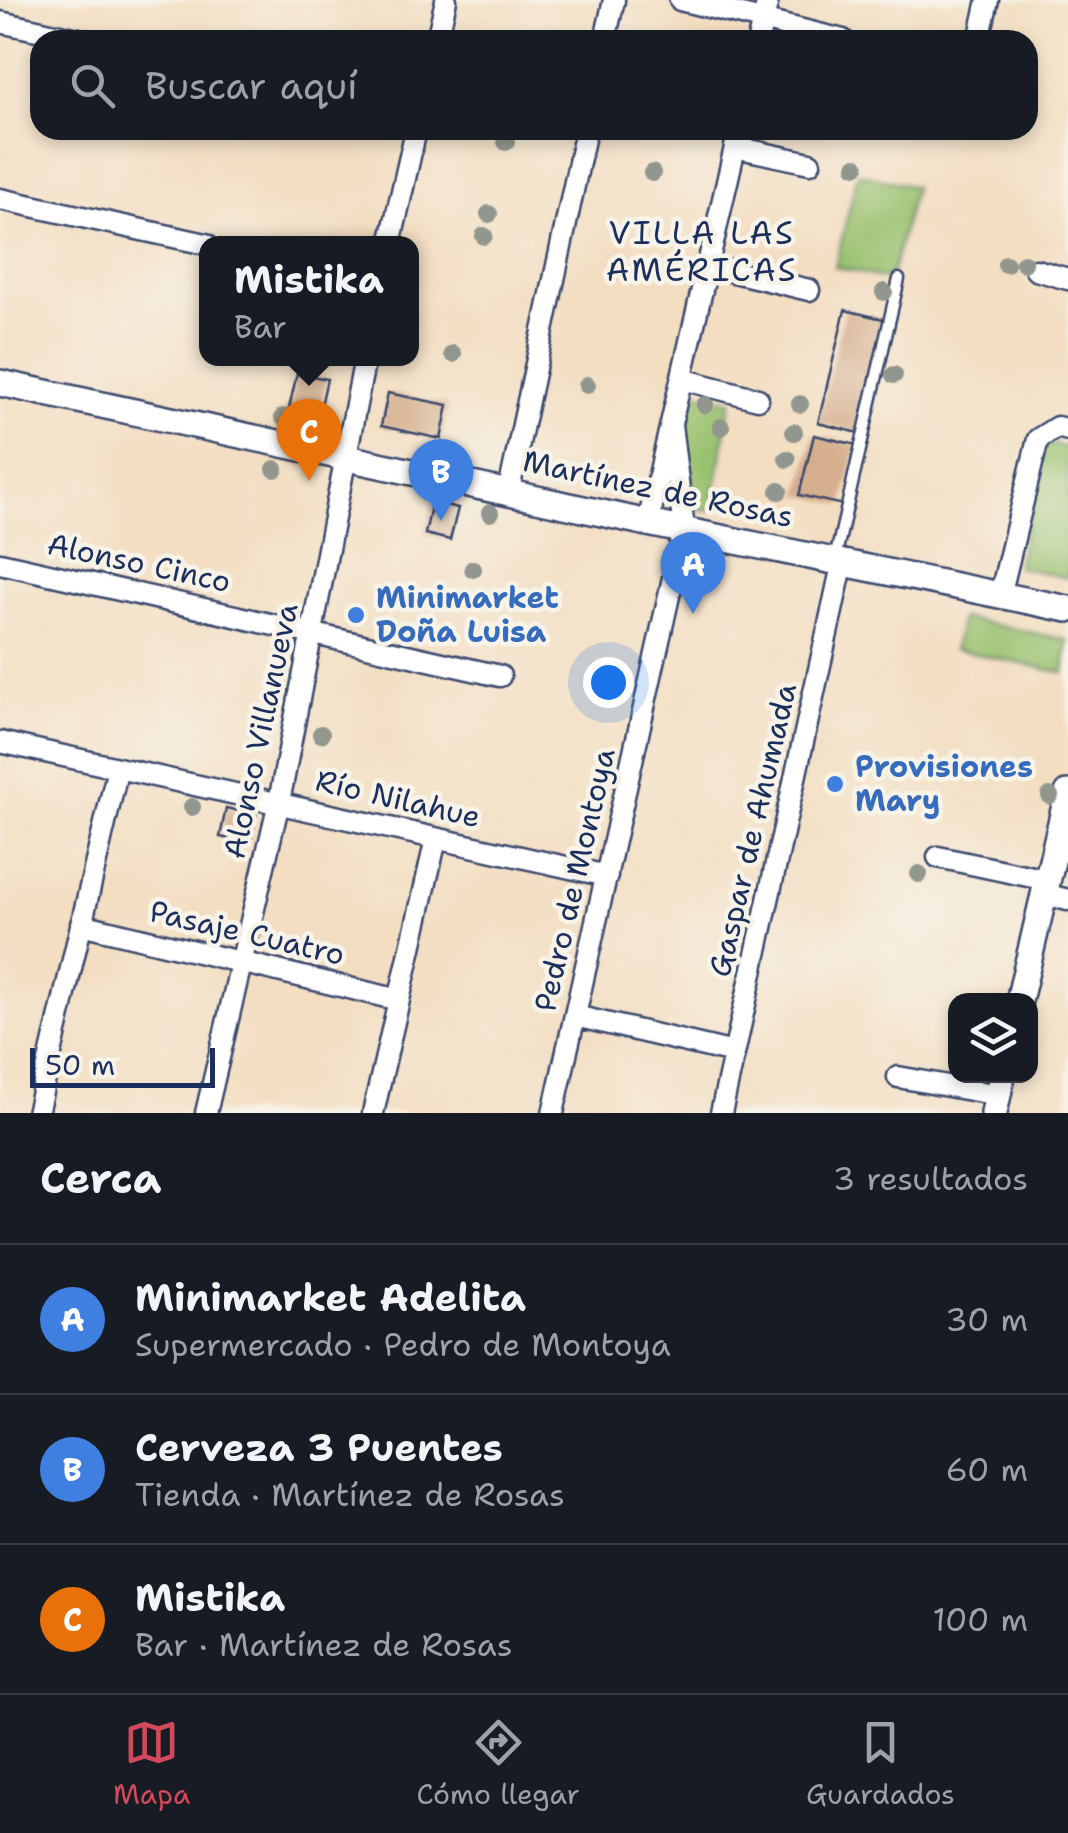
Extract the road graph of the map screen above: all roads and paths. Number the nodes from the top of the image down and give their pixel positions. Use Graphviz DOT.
graph roads {
  1 [pos="446,0"];
  2 [pos="614,0"];
  3 [pos="680,0"];
  4 [pos="988,0"];
  5 [pos="765,9"];
  6 [pos="0,22"];
  7 [pos="37,30"];
  8 [pos="439,30"];
  9 [pos="607,30"];
  10 [pos="818,30"];
  11 [pos="980,30"];
  12 [pos="414,140"];
  13 [pos="584,140"];
  14 [pos="737,140"];
  15 [pos="743,140"];
  16 [pos="810,162"];
  17 [pos="0,199"];
  18 [pos="392,236"];
  19 [pos="199,242"];
  20 [pos="709,266"];
  21 [pos="1036,270"];
  22 [pos="1068,278"];
  23 [pos="899,279"];
  24 [pos="810,290"];
  25 [pos="363,366"];
  26 [pos="682,379"];
  27 [pos="0,383"];
  28 [pos="758,399"];
  29 [pos="671,424"];
  30 [pos="1068,430"];
  31 [pos="344,458"];
  32 [pos="509,490"];
  33 [pos="648,522"];
  34 [pos="684,529"];
  35 [pos="839,560"];
  36 [pos="0,564"];
  37 [pos="1000,596"];
  38 [pos="1068,608"];
  39 [pos="314,633"];
  40 [pos="500,676"];
  41 [pos="0,742"];
  42 [pos="118,768"];
  43 [pos="1068,793"];
  44 [pos="279,802"];
  45 [pos="436,839"];
  46 [pos="938,857"];
  47 [pos="607,876"];
  48 [pos="1053,891"];
  49 [pos="80,924"];
  50 [pos="242,962"];
  51 [pos="1022,993"];
  52 [pos="399,1000"];
  53 [pos="575,1016"];
  54 [pos="734,1053"];
  55 [pos="898,1077"];
  56 [pos="998,1094"];
  57 [pos="36,1113"];
  58 [pos="206,1113"];
  59 [pos="372,1113"];
  60 [pos="553,1113"];
  61 [pos="721,1113"];
  1 -- 8 [label="street"];
  2 -- 9 [label="street"];
  3 -- 5 [label="street"];
  4 -- 11 [label="street"];
  5 -- 10 [label="street"];
  6 -- 7 [label="street"];
  12 -- 18 [label="street"];
  13 -- 32 [label="street"];
  14 -- 20 [label="street, Pedro de Montoya"];
  15 -- 16 [label="street"];
  17 -- 19 [label="street"];
  20 -- 24 [label="street"];
  20 -- 26 [label="street, Pedro de Montoya"];
  21 -- 22 [label="street"];
  23 -- 35 [label="lane"];
  25 -- 31 [label="street, Alonso Villanueva"];
  26 -- 28 [label="street"];
  26 -- 29 [label="street, Pedro de Montoya"];
  27 -- 31 [label="street, Martínez de Rosas"];
  29 -- 33 [label="street, Pedro de Montoya"];
  29 -- 34 [label="street, Pedro de Montoya"];
  30 -- 37 [label="street"];
  31 -- 32 [label="street, Martínez de Rosas"];
  31 -- 39 [label="street, Alonso Villanueva"];
  32 -- 33 [label="street, Martínez de Rosas"];
  33 -- 34 [label="street, Martínez de Rosas"];
  34 -- 35 [label="street, Martínez de Rosas"];
  34 -- 47 [label="street, Pedro de Montoya"];
  35 -- 37 [label="street, Martínez de Rosas"];
  35 -- 54 [label="street, Gaspar de Ahumada"];
  36 -- 39 [label="street, Alonso Cinco"];
  37 -- 38 [label="street, Martínez de Rosas"];
  39 -- 40 [label="street, Alonso Cinco"];
  39 -- 44 [label="street, Alonso Villanueva"];
  41 -- 42 [label="street, Río Nilahue"];
  42 -- 44 [label="street, Río Nilahue"];
  42 -- 49 [label="street"];
  43 -- 48 [label="street"];
  44 -- 45 [label="street, Río Nilahue"];
  44 -- 50 [label="street, Alonso Villanueva"];
  45 -- 47 [label="street, Río Nilahue"];
  45 -- 52 [label="street"];
  46 -- 48 [label="street"];
  47 -- 53 [label="street, Pedro de Montoya"];
  48 -- 51 [label="street"];
  49 -- 50 [label="street, Pasaje Cuatro"];
  49 -- 57 [label="street"];
  50 -- 52 [label="street, Pasaje Cuatro"];
  50 -- 58 [label="street, Alonso Villanueva"];
  52 -- 59 [label="street"];
  53 -- 54 [label="street"];
  53 -- 60 [label="street, Pedro de Montoya"];
  54 -- 61 [label="street, Gaspar de Ahumada"];
  55 -- 56 [label="street"];
}
